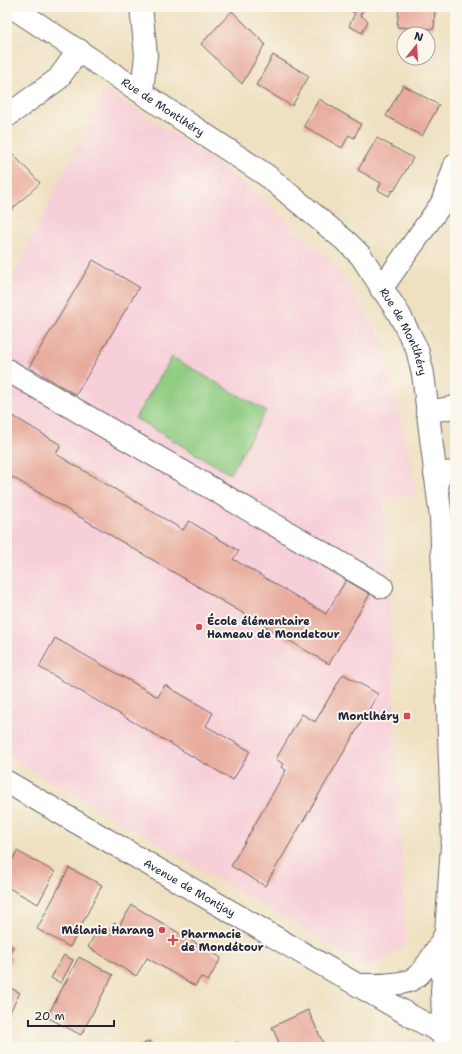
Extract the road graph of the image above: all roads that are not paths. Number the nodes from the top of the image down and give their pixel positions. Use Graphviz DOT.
graph roads {
  1 [pos="12,7"];
  2 [pos="141,7"];
  3 [pos="79,50"];
  4 [pos="142,91"];
  5 [pos="7,116"];
  6 [pos="455,165"];
  7 [pos="381,289"];
  8 [pos="7,370"];
  9 [pos="455,407"];
  10 [pos="427,412"];
  11 [pos="445,473"];
  12 [pos="382,587"];
  13 [pos="7,782"];
  14 [pos="454,852"];
  15 [pos="445,935"];
  16 [pos="358,985"];
  17 [pos="447,1040"];
  1 -- 3 [label="street, Rue de Montlhéry"];
  2 -- 4 [label="street"];
  3 -- 4 [label="street, Rue de Montlhéry"];
  3 -- 5 [label="street"];
  4 -- 7 [label="street, Rue de Montlhéry"];
  6 -- 7 [label="street"];
  7 -- 10 [label="street, Rue de Montlhéry"];
  8 -- 12 [label="street"];
  9 -- 10 [label="street"];
  10 -- 11 [label="street, Rue de Montlhéry"];
  11 -- 14 [label="street, Rue de Montlhéry"];
  13 -- 16 [label="street, Avenue de Montjay"];
  14 -- 15 [label="street, Rue de Montlhéry"];
  15 -- 16 [label="street"];
  15 -- 17 [label="street, Rue de Montlhéry"];
  16 -- 17 [label="street, Avenue de Montjay"];
}
